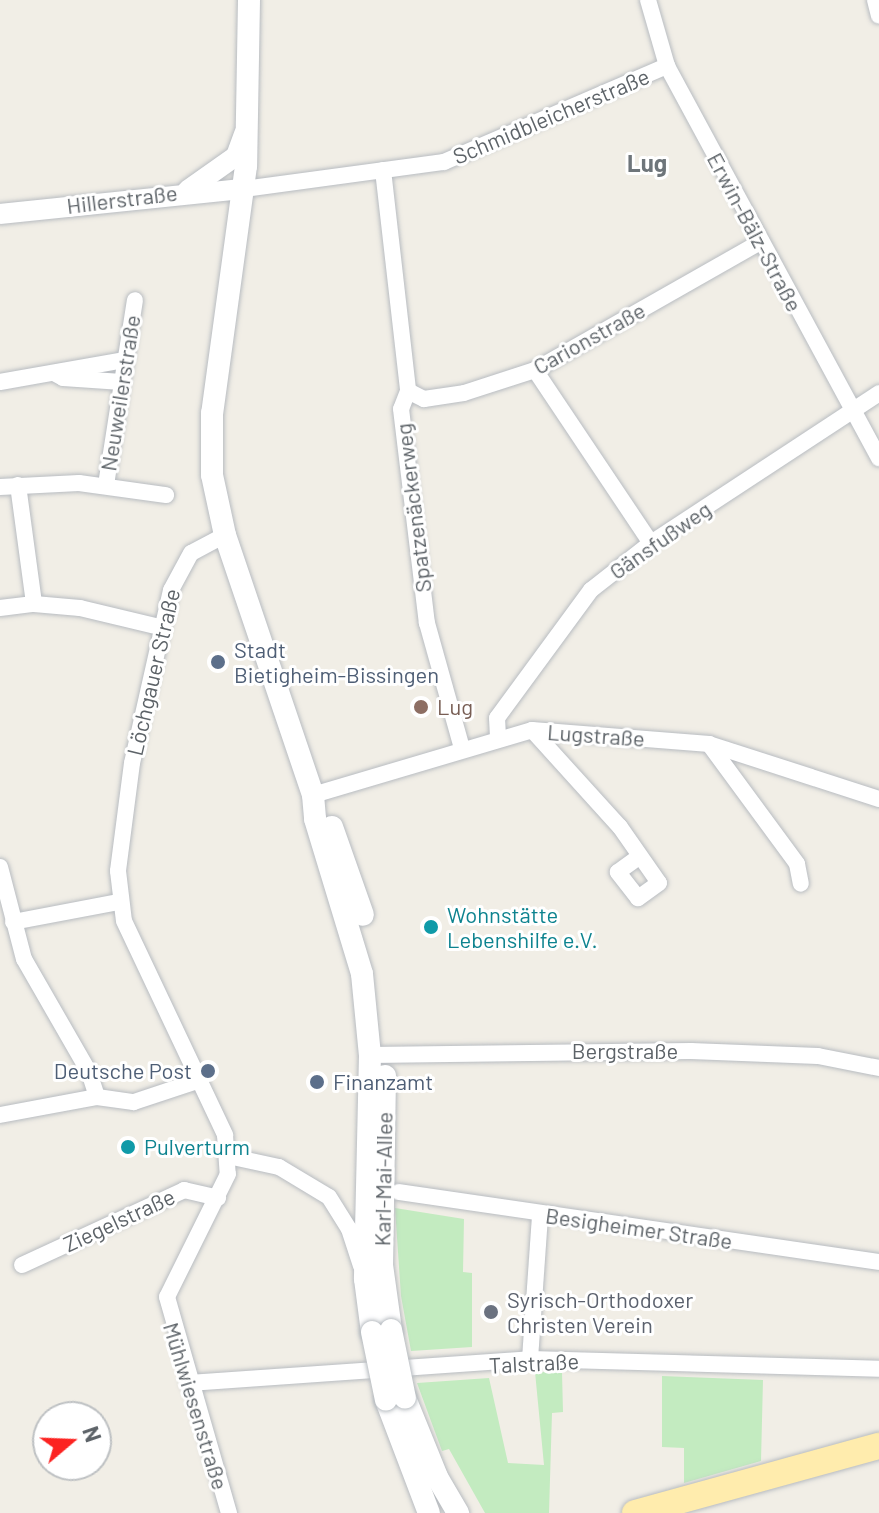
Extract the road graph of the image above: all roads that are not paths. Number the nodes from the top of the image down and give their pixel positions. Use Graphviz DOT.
graph roads {
  1 [pos="249,0"];
  2 [pos="648,0"];
  3 [pos="875,0"];
  4 [pos="879,16"];
  5 [pos="667,66"];
  6 [pos="250,119"];
  7 [pos="383,170"];
  8 [pos="244,189"];
  9 [pos="188,190"];
  10 [pos="0,214"];
  11 [pos="760,242"];
  12 [pos="135,300"];
  13 [pos="125,360"];
  14 [pos="535,370"];
  15 [pos="52,372"];
  16 [pos="0,382"];
  17 [pos="122,382"];
  18 [pos="408,391"];
  19 [pos="879,393"];
  20 [pos="852,413"];
  21 [pos="879,458"];
  22 [pos="18,485"];
  23 [pos="106,485"];
  24 [pos="0,487"];
  25 [pos="166,495"];
  26 [pos="225,535"];
  27 [pos="651,543"];
  28 [pos="34,604"];
  29 [pos="0,608"];
  30 [pos="163,628"];
  31 [pos="532,730"];
  32 [pos="498,737"];
  33 [pos="709,744"];
  34 [pos="462,748"];
  35 [pos="313,795"];
  36 [pos="879,799"];
  37 [pos="639,857"];
  38 [pos="0,867"];
  39 [pos="801,884"];
  40 [pos="119,902"];
  41 [pos="13,922"];
  42 [pos="378,1054"];
  43 [pos="879,1068"];
  44 [pos="197,1081"];
  45 [pos="97,1097"];
  46 [pos="0,1115"];
  47 [pos="228,1156"];
  48 [pos="399,1192"];
  49 [pos="218,1198"];
  50 [pos="373,1210"];
  51 [pos="540,1215"];
  52 [pos="879,1262"];
  53 [pos="22,1265"];
  54 [pos="365,1279"];
  55 [pos="167,1297"];
  56 [pos="382,1331"];
  57 [pos="530,1359"];
  58 [pos="879,1369"];
  59 [pos="189,1383"];
  60 [pos="395,1399"];
  61 [pos="879,1446"];
  62 [pos="804,1467"];
  63 [pos="229,1513"];
  64 [pos="429,1513"];
  65 [pos="458,1513"];
  66 [pos="635,1513"];
  67 [pos="697,1513"];
  1 -- 6 [label="main road"];
  2 -- 5 [label="street, Erwin-Bälz-Straße"];
  3 -- 4 [label="street"];
  5 -- 7 [label="street, Schmidbleicherstraße"];
  5 -- 11 [label="street, Erwin-Bälz-Straße"];
  6 -- 8 [label="main road"];
  6 -- 9 [label="street"];
  7 -- 8 [label="street, Schmidbleicherstraße"];
  7 -- 18 [label="street, Spatzenäckerweg"];
  8 -- 9 [label="street, Hillerstraße"];
  8 -- 26 [label="main road"];
  9 -- 10 [label="street, Hillerstraße"];
  11 -- 14 [label="street, Carionstraße"];
  11 -- 20 [label="street, Erwin-Bälz-Straße"];
  12 -- 13 [label="street, Neuweilerstraße"];
  13 -- 15 [label="street"];
  13 -- 17 [label="street, Neuweilerstraße"];
  14 -- 18 [label="street, Carionstraße"];
  14 -- 27 [label="street"];
  15 -- 16 [label="street"];
  15 -- 17 [label="street"];
  17 -- 23 [label="street, Neuweilerstraße"];
  18 -- 34 [label="street, Spatzenäckerweg"];
  19 -- 20 [label="street, Gänsfußweg"];
  20 -- 21 [label="street, Erwin-Bälz-Straße"];
  20 -- 27 [label="street, Gänsfußweg"];
  22 -- 23 [label="street, Neuweilerstraße"];
  22 -- 24 [label="street, Neuweilerstraße"];
  22 -- 28 [label="street"];
  23 -- 25 [label="street, Neuweilerstraße"];
  26 -- 30 [label="street, Löchgauer Straße"];
  26 -- 35 [label="main road, Karl-Mai-Allee"];
  27 -- 32 [label="street, Gänsfußweg"];
  28 -- 29 [label="street"];
  28 -- 30 [label="street"];
  30 -- 40 [label="street, Löchgauer Straße"];
  31 -- 32 [label="street, Lugstraße"];
  31 -- 33 [label="street, Lugstraße"];
  31 -- 37 [label="street"];
  32 -- 34 [label="street, Lugstraße"];
  33 -- 36 [label="street, Lugstraße"];
  33 -- 39 [label="street"];
  34 -- 35 [label="street, Lugstraße"];
  35 -- 42 [label="main road, Karl-Mai-Allee"];
  38 -- 41 [label="street"];
  40 -- 41 [label="street"];
  40 -- 44 [label="street, Löchgauer Straße"];
  41 -- 45 [label="street"];
  42 -- 43 [label="street, Bergstraße"];
  42 -- 50 [label="main road, Karl-Mai-Allee"];
  44 -- 45 [label="street"];
  44 -- 47 [label="street, Löchgauer Straße"];
  45 -- 46 [label="street"];
  47 -- 49 [label="street, Löchgauer Straße"];
  47 -- 54 [label="street"];
  48 -- 51 [label="street, Besigheimer Straße"];
  49 -- 53 [label="street, Ziegelstraße"];
  49 -- 55 [label="street, Löchgauer Straße"];
  50 -- 54 [label="main road, Karl-Mai-Allee"];
  50 -- 56 [label="main road, Karl-Mai-Allee"];
  51 -- 52 [label="street, Besigheimer Straße"];
  51 -- 57 [label="street"];
  54 -- 56 [label="main road, Karl-Mai-Allee"];
  55 -- 59 [label="street, Mühlwiesenstraße"];
  56 -- 60 [label="main road, Karl-Mai-Allee, bridge"];
  57 -- 58 [label="street, Talstraße"];
  57 -- 59 [label="street, Talstraße"];
  59 -- 63 [label="street, Mühlwiesenstraße"];
  60 -- 64 [label="main road, Karl-Mai-Allee"];
  60 -- 65 [label="main road, Karl-Mai-Allee"];
  61 -- 62 [label="main road"];
  62 -- 66 [label="main road"];
  62 -- 67 [label="main road"];
}
